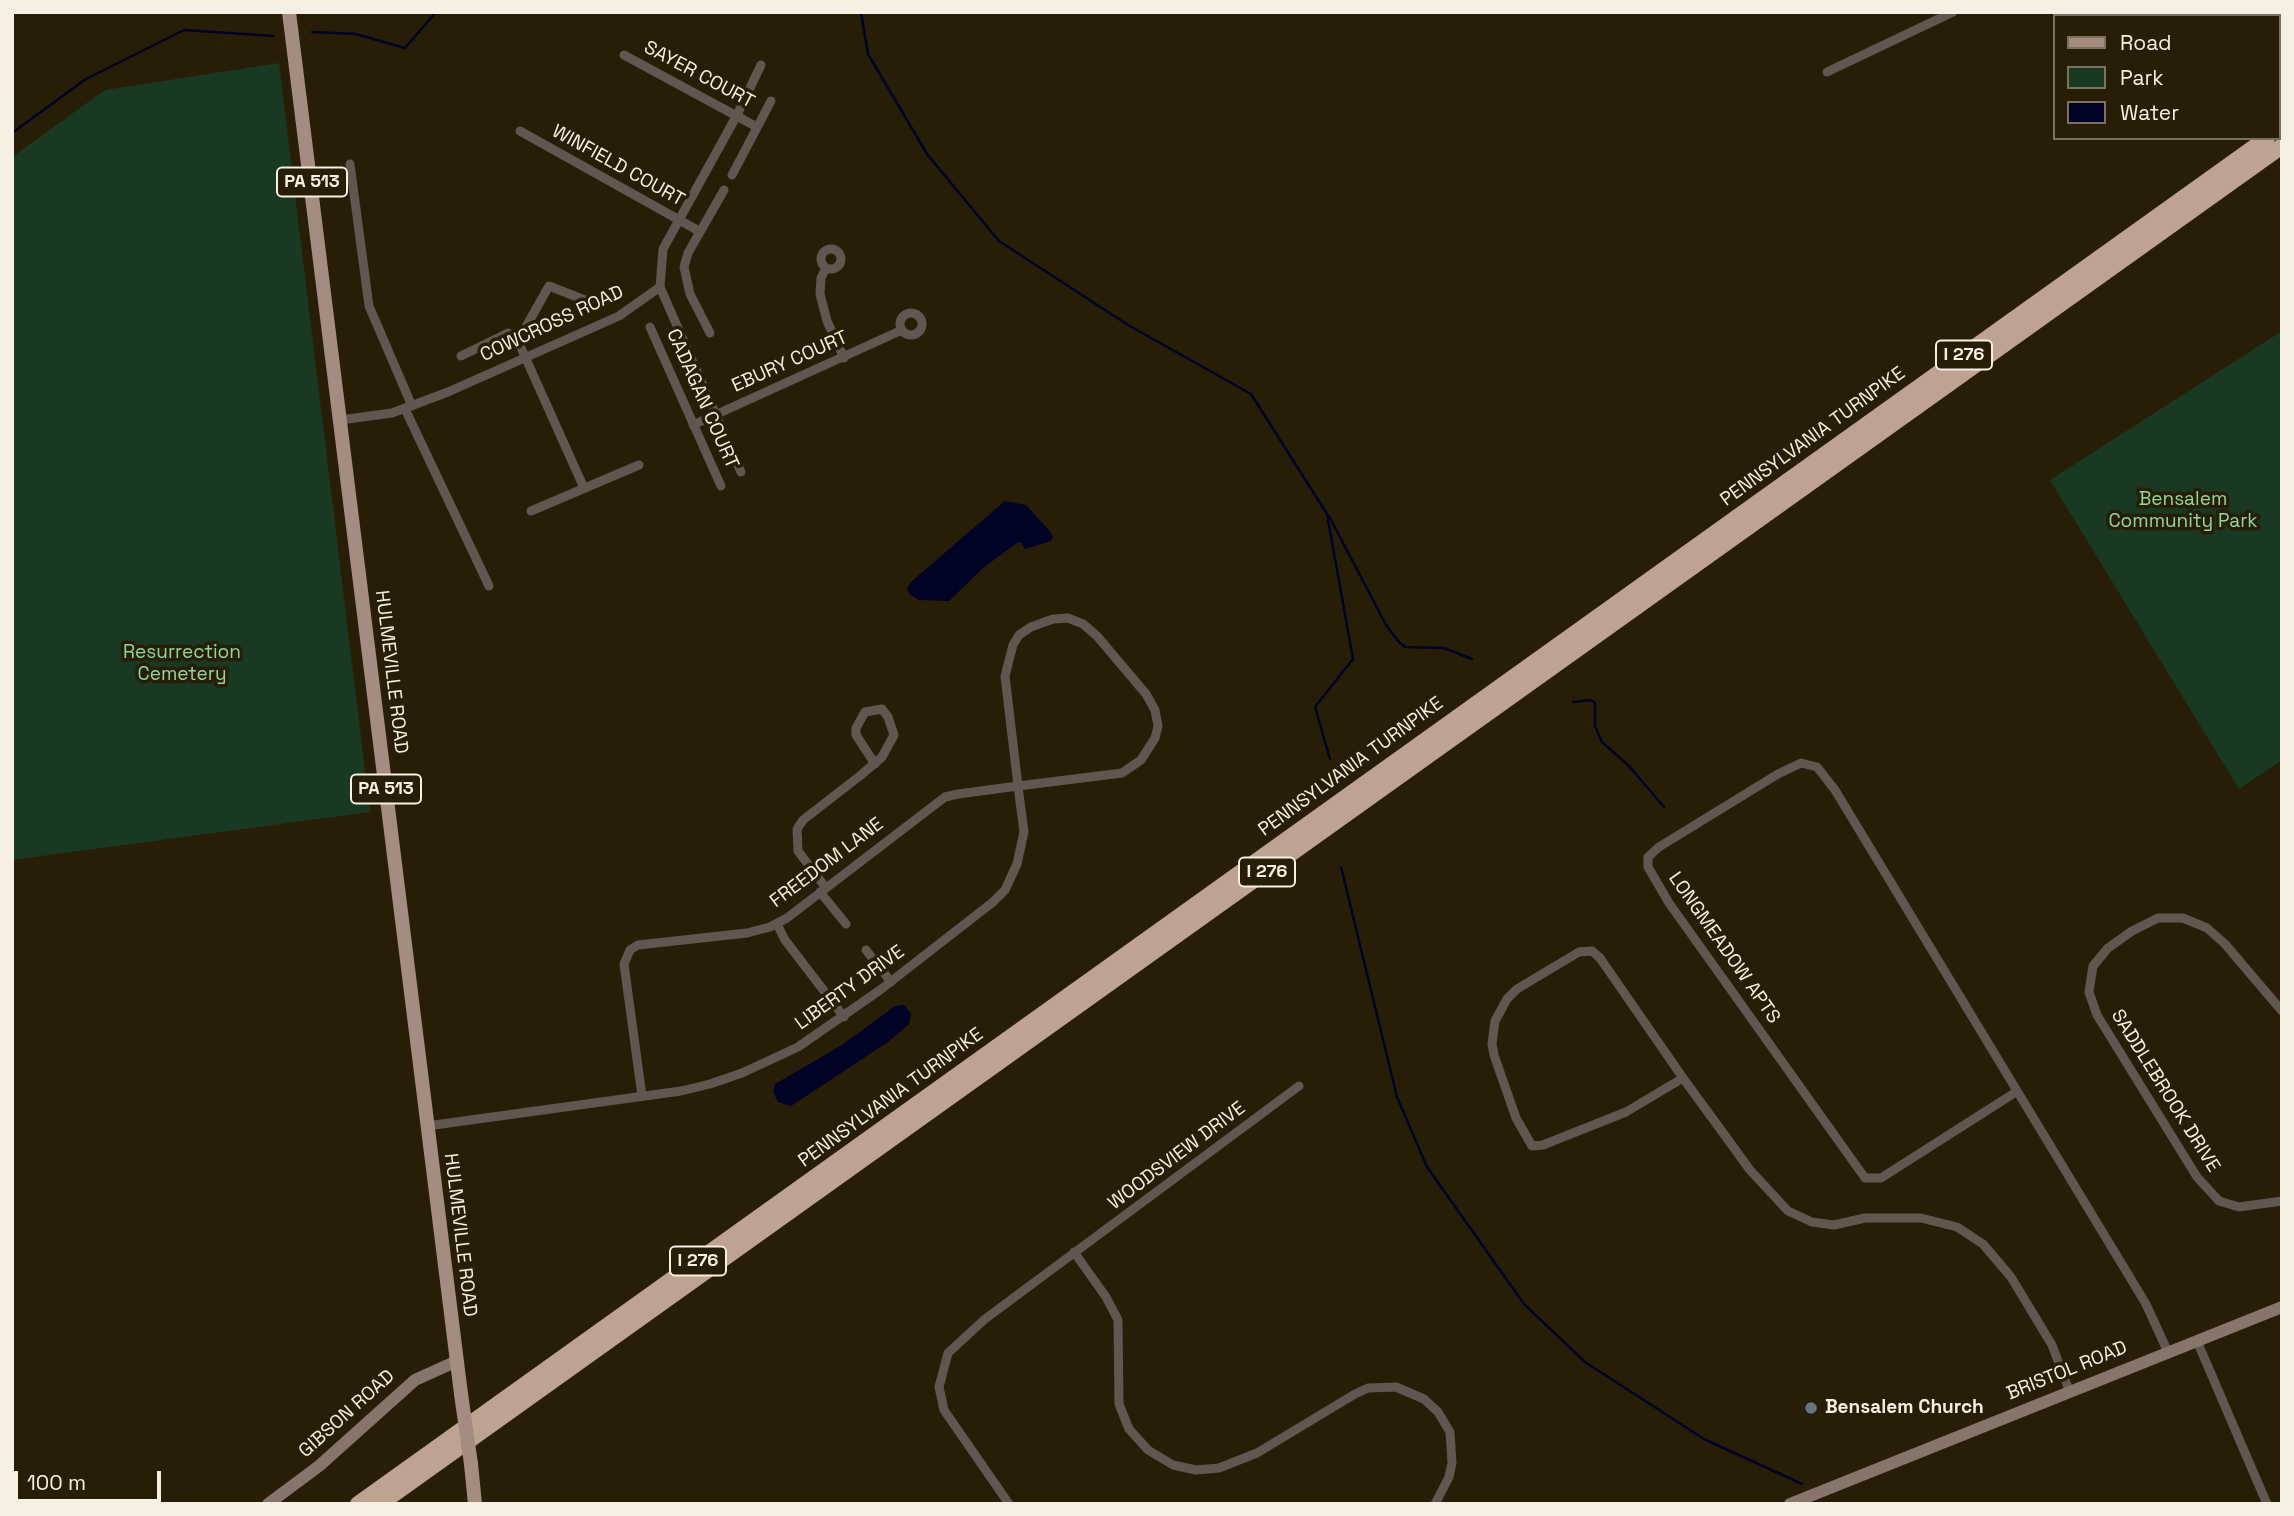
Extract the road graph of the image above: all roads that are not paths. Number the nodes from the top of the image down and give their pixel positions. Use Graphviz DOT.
graph roads {
  1 [pos="289,12"];
  2 [pos="1953,12"];
  3 [pos="624,55"];
  4 [pos="761,65"];
  5 [pos="1827,72"];
  6 [pos="771,101"];
  7 [pos="737,115"];
  8 [pos="757,127"];
  9 [pos="520,131"];
  10 [pos="2264,140"];
  11 [pos="2282,146"];
  12 [pos="350,164"];
  13 [pos="732,175"];
  14 [pos="724,190"];
  15 [pos="678,220"];
  16 [pos="699,231"];
  17 [pos="826,268"];
  18 [pos="660,287"];
  19 [pos="590,302"];
  20 [pos="650,327"];
  21 [pos="902,330"];
  22 [pos="710,333"];
  23 [pos="518,341"];
  24 [pos="461,356"];
  25 [pos="526,357"];
  26 [pos="844,358"];
  27 [pos="409,407"];
  28 [pos="715,415"];
  29 [pos="340,420"];
  30 [pos="693,425"];
  31 [pos="639,465"];
  32 [pos="741,472"];
  33 [pos="721,486"];
  34 [pos="584,488"];
  35 [pos="531,511"];
  36 [pos="489,586"];
  37 [pos="874,764"];
  38 [pos="1018,786"];
  39 [pos="823,890"];
  40 [pos="777,924"];
  41 [pos="846,924"];
  42 [pos="866,950"];
  43 [pos="891,982"];
  44 [pos="2282,1011"];
  45 [pos="844,1017"];
  46 [pos="1683,1078"];
  47 [pos="1299,1086"];
  48 [pos="2016,1092"];
  49 [pos="642,1096"];
  50 [pos="427,1126"];
  51 [pos="2282,1200"];
  52 [pos="1074,1252"];
  53 [pos="2282,1307"];
  54 [pos="2197,1341"];
  55 [pos="2168,1352"];
  56 [pos="457,1362"];
  57 [pos="2068,1390"];
  58 [pos="268,1504"];
  59 [pos="358,1504"];
  60 [pos="380,1504"];
  61 [pos="475,1504"];
  62 [pos="1009,1504"];
  63 [pos="1435,1504"];
  64 [pos="1790,1504"];
  65 [pos="2267,1504"];
  1 -- 29 [label="main road, HULMEVILLE ROAD / PA 513"];
  2 -- 5 [label="street"];
  3 -- 7 [label="street, SAYER COURT"];
  4 -- 7 [label="street"];
  6 -- 8 [label="street"];
  7 -- 8 [label="street, SAYER COURT"];
  7 -- 15 [label="street"];
  8 -- 13 [label="street"];
  9 -- 15 [label="street, WINFIELD COURT"];
  10 -- 59 [label="highway, PENNSYLVANIA TURNPIKE / I 276"];
  11 -- 60 [label="highway, PENNSYLVANIA TURNPIKE / I 276"];
  12 -- 27 [label="street"];
  14 -- 16 [label="street"];
  15 -- 16 [label="street, WINFIELD COURT"];
  15 -- 18 [label="street"];
  16 -- 22 [label="street"];
  17 -- 26 [label="street"];
  18 -- 25 [label="street, COWCROSS ROAD"];
  18 -- 28 [label="street"];
  19 -- 23 [label="street"];
  20 -- 30 [label="street, CADAGAN COURT"];
  21 -- 26 [label="street, EBURY COURT"];
  23 -- 24 [label="street"];
  23 -- 25 [label="street"];
  25 -- 27 [label="street, COWCROSS ROAD"];
  25 -- 34 [label="street"];
  26 -- 28 [label="street, EBURY COURT"];
  27 -- 29 [label="street, COWCROSS ROAD"];
  27 -- 36 [label="street"];
  28 -- 30 [label="street, EBURY COURT"];
  28 -- 32 [label="street"];
  29 -- 50 [label="main road, HULMEVILLE ROAD / PA 513"];
  30 -- 33 [label="street, CADAGAN COURT"];
  31 -- 34 [label="street"];
  34 -- 35 [label="street"];
  37 -- 37 [label="street"];
  37 -- 39 [label="street"];
  38 -- 38 [label="street, LIBERTY DRIVE"];
  38 -- 39 [label="street, FREEDOM LANE"];
  38 -- 43 [label="street, LIBERTY DRIVE"];
  39 -- 40 [label="street, FREEDOM LANE"];
  39 -- 41 [label="street"];
  40 -- 45 [label="street"];
  40 -- 49 [label="street, FREEDOM LANE"];
  42 -- 43 [label="street"];
  43 -- 45 [label="street, LIBERTY DRIVE"];
  44 -- 51 [label="street, SADDLEBROOK DRIVE"];
  45 -- 49 [label="street, LIBERTY DRIVE"];
  46 -- 46 [label="street"];
  46 -- 57 [label="street"];
  47 -- 52 [label="street, WOODSVIEW DRIVE"];
  48 -- 48 [label="street, LONGMEADOW APTS"];
  48 -- 55 [label="street, LONGMEADOW APTS"];
  49 -- 50 [label="street, LIBERTY DRIVE"];
  50 -- 56 [label="main road, HULMEVILLE ROAD / PA 513"];
  52 -- 62 [label="street, WOODSVIEW DRIVE"];
  52 -- 63 [label="street"];
  53 -- 54 [label="main road, BRISTOL ROAD"];
  54 -- 55 [label="main road, BRISTOL ROAD"];
  54 -- 65 [label="street"];
  55 -- 57 [label="main road, BRISTOL ROAD"];
  56 -- 58 [label="main road, GIBSON ROAD"];
  56 -- 61 [label="main road, HULMEVILLE ROAD / PA 513, bridge"];
  57 -- 64 [label="main road, BRISTOL ROAD"];
}
